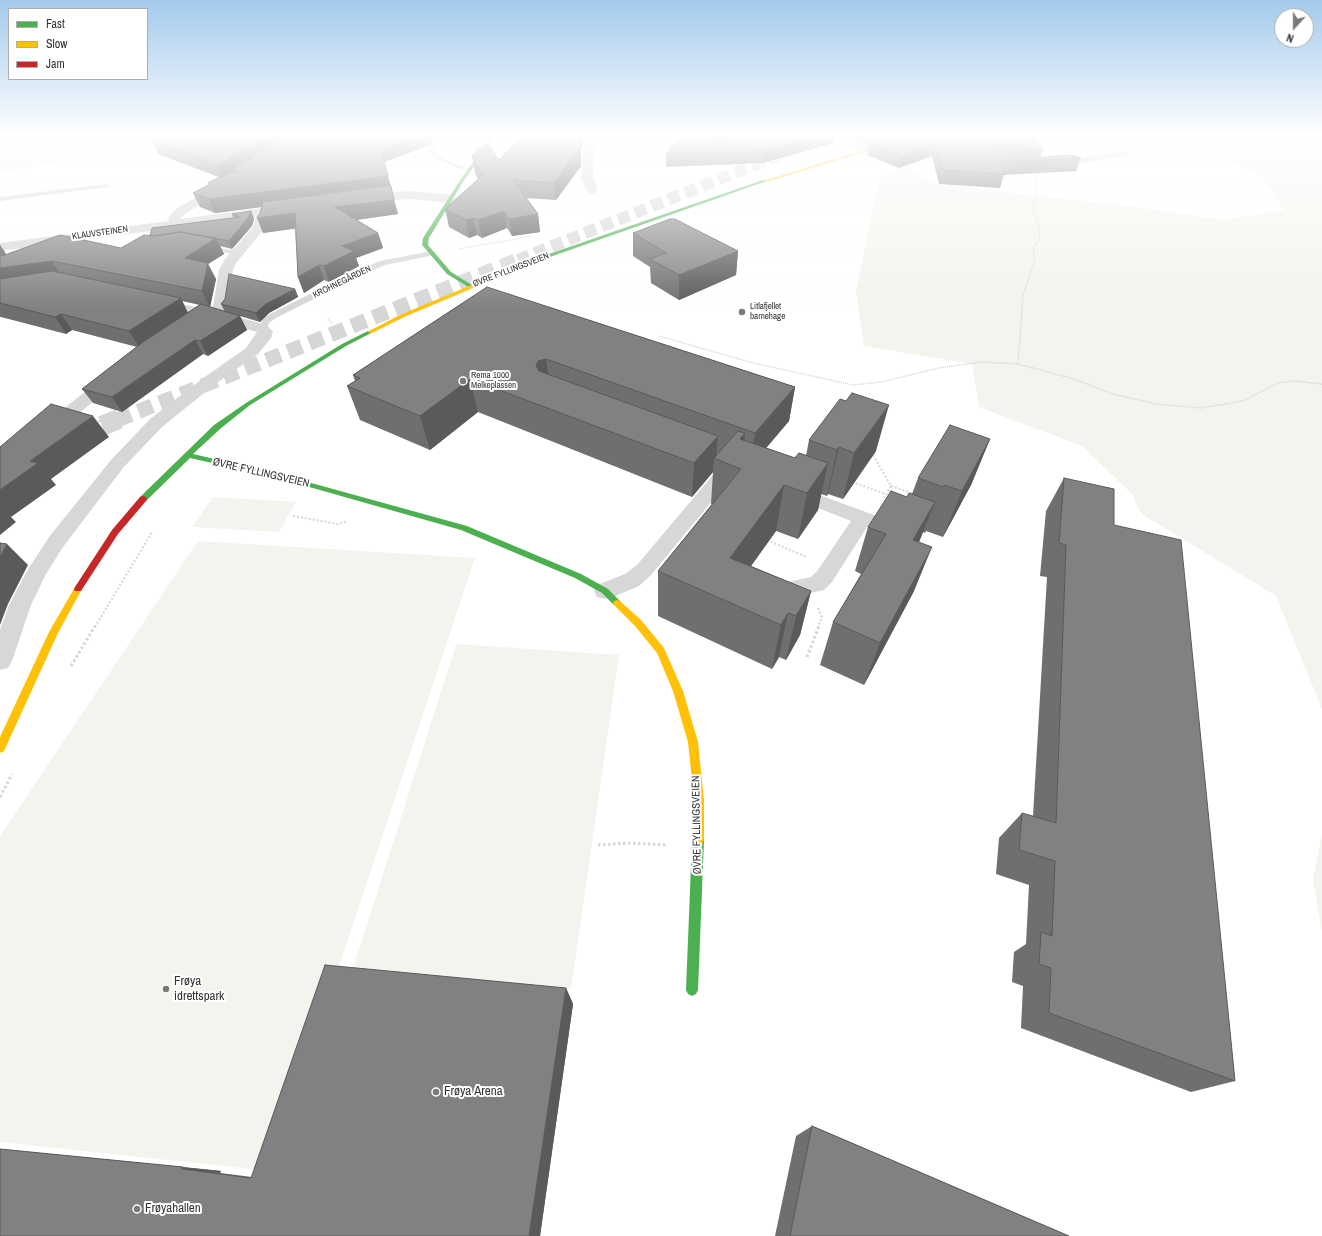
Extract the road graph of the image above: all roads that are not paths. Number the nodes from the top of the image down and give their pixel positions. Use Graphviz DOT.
graph roads {
  1 [pos="52,193"];
  2 [pos="210,193"];
  3 [pos="456,193"];
  4 [pos="726,193"];
  5 [pos="452,198"];
  6 [pos="0,199"];
  7 [pos="351,199"];
  8 [pos="277,210"];
  9 [pos="263,212"];
  10 [pos="176,222"];
  11 [pos="195,245"];
  12 [pos="0,247"];
  13 [pos="237,252"];
  14 [pos="431,253"];
  15 [pos="470,286"];
  16 [pos="146,300"];
  17 [pos="210,314"];
  18 [pos="189,323"];
  19 [pos="262,328"];
  20 [pos="122,370"];
  21 [pos="36,440"];
  22 [pos="186,455"];
  23 [pos="730,468"];
  24 [pos="773,484"];
  25 [pos="866,519"];
  26 [pos="918,539"];
  27 [pos="605,591"];
  28 [pos="771,593"];
  29 [pos="0,661"];
  30 [pos="0,748"];
  31 [pos="692,990"];
  1 -- 6 [label="lane"];
  2 -- 10 [label="street"];
  3 -- 5 [label="main road"];
  4 -- 15 [label="main road, ØVRE FYLLINGSVEIEN"];
  5 -- 7 [label="street"];
  5 -- 14 [label="main road"];
  8 -- 9 [label="street, KLAUVSTEINEN"];
  9 -- 10 [label="street, KLAUVSTEINEN"];
  9 -- 13 [label="street"];
  10 -- 12 [label="street, KLAUVSTEINEN"];
  11 -- 13 [label="lane"];
  13 -- 17 [label="street"];
  14 -- 15 [label="main road"];
  14 -- 19 [label="lane, KROHNEGÅRDEN"];
  15 -- 22 [label="main road, ØVRE FYLLINGSVEIEN"];
  16 -- 17 [label="street"];
  17 -- 18 [label="street"];
  17 -- 19 [label="street"];
  19 -- 29 [label="street"];
  20 -- 21 [label="street"];
  22 -- 27 [label="main road, ØVRE FYLLINGSVEIEN"];
  22 -- 30 [label="main road, ØVRE FYLLINGSVEIEN"];
  23 -- 27 [label="street"];
  24 -- 25 [label="street"];
  25 -- 26 [label="street"];
  25 -- 28 [label="street"];
  27 -- 31 [label="main road, ØVRE FYLLINGSVEIEN"];
}
